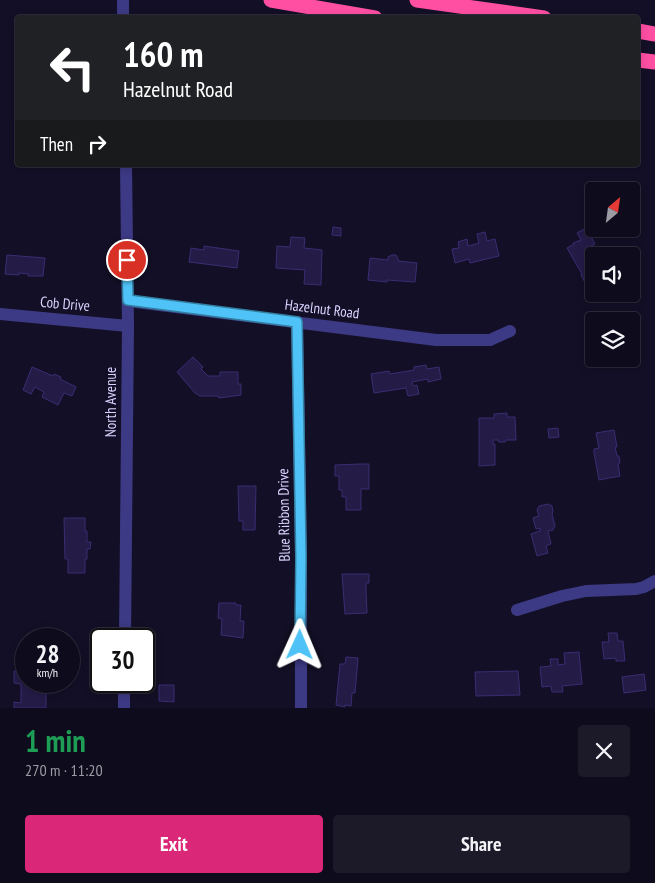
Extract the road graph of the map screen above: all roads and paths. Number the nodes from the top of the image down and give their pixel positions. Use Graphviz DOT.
graph roads {
  1 [pos="271,0"];
  2 [pos="417,0"];
  3 [pos="358,15"];
  4 [pos="523,15"];
  5 [pos="640,31"];
  6 [pos="655,34"];
  7 [pos="640,60"];
  8 [pos="655,62"];
  9 [pos="126,167"];
  10 [pos="128,300"];
  11 [pos="0,314"];
  12 [pos="297,322"];
  13 [pos="128,326"];
  14 [pos="510,331"];
  15 [pos="655,581"];
  16 [pos="517,610"];
  17 [pos="125,628"];
  18 [pos="124,693"];
  19 [pos="124,708"];
  20 [pos="301,708"];
  1 -- 3 [label="highway"];
  2 -- 4 [label="highway"];
  5 -- 6 [label="highway"];
  7 -- 8 [label="highway"];
  9 -- 10 [label="street, North Avenue"];
  10 -- 12 [label="street, Hazelnut Road"];
  10 -- 13 [label="street, North Avenue"];
  11 -- 13 [label="street, Cob Drive"];
  12 -- 14 [label="street, Hazelnut Road"];
  12 -- 20 [label="street, Blue Ribbon Drive"];
  13 -- 17 [label="street, North Avenue"];
  15 -- 16 [label="street"];
  18 -- 19 [label="street"];
}
